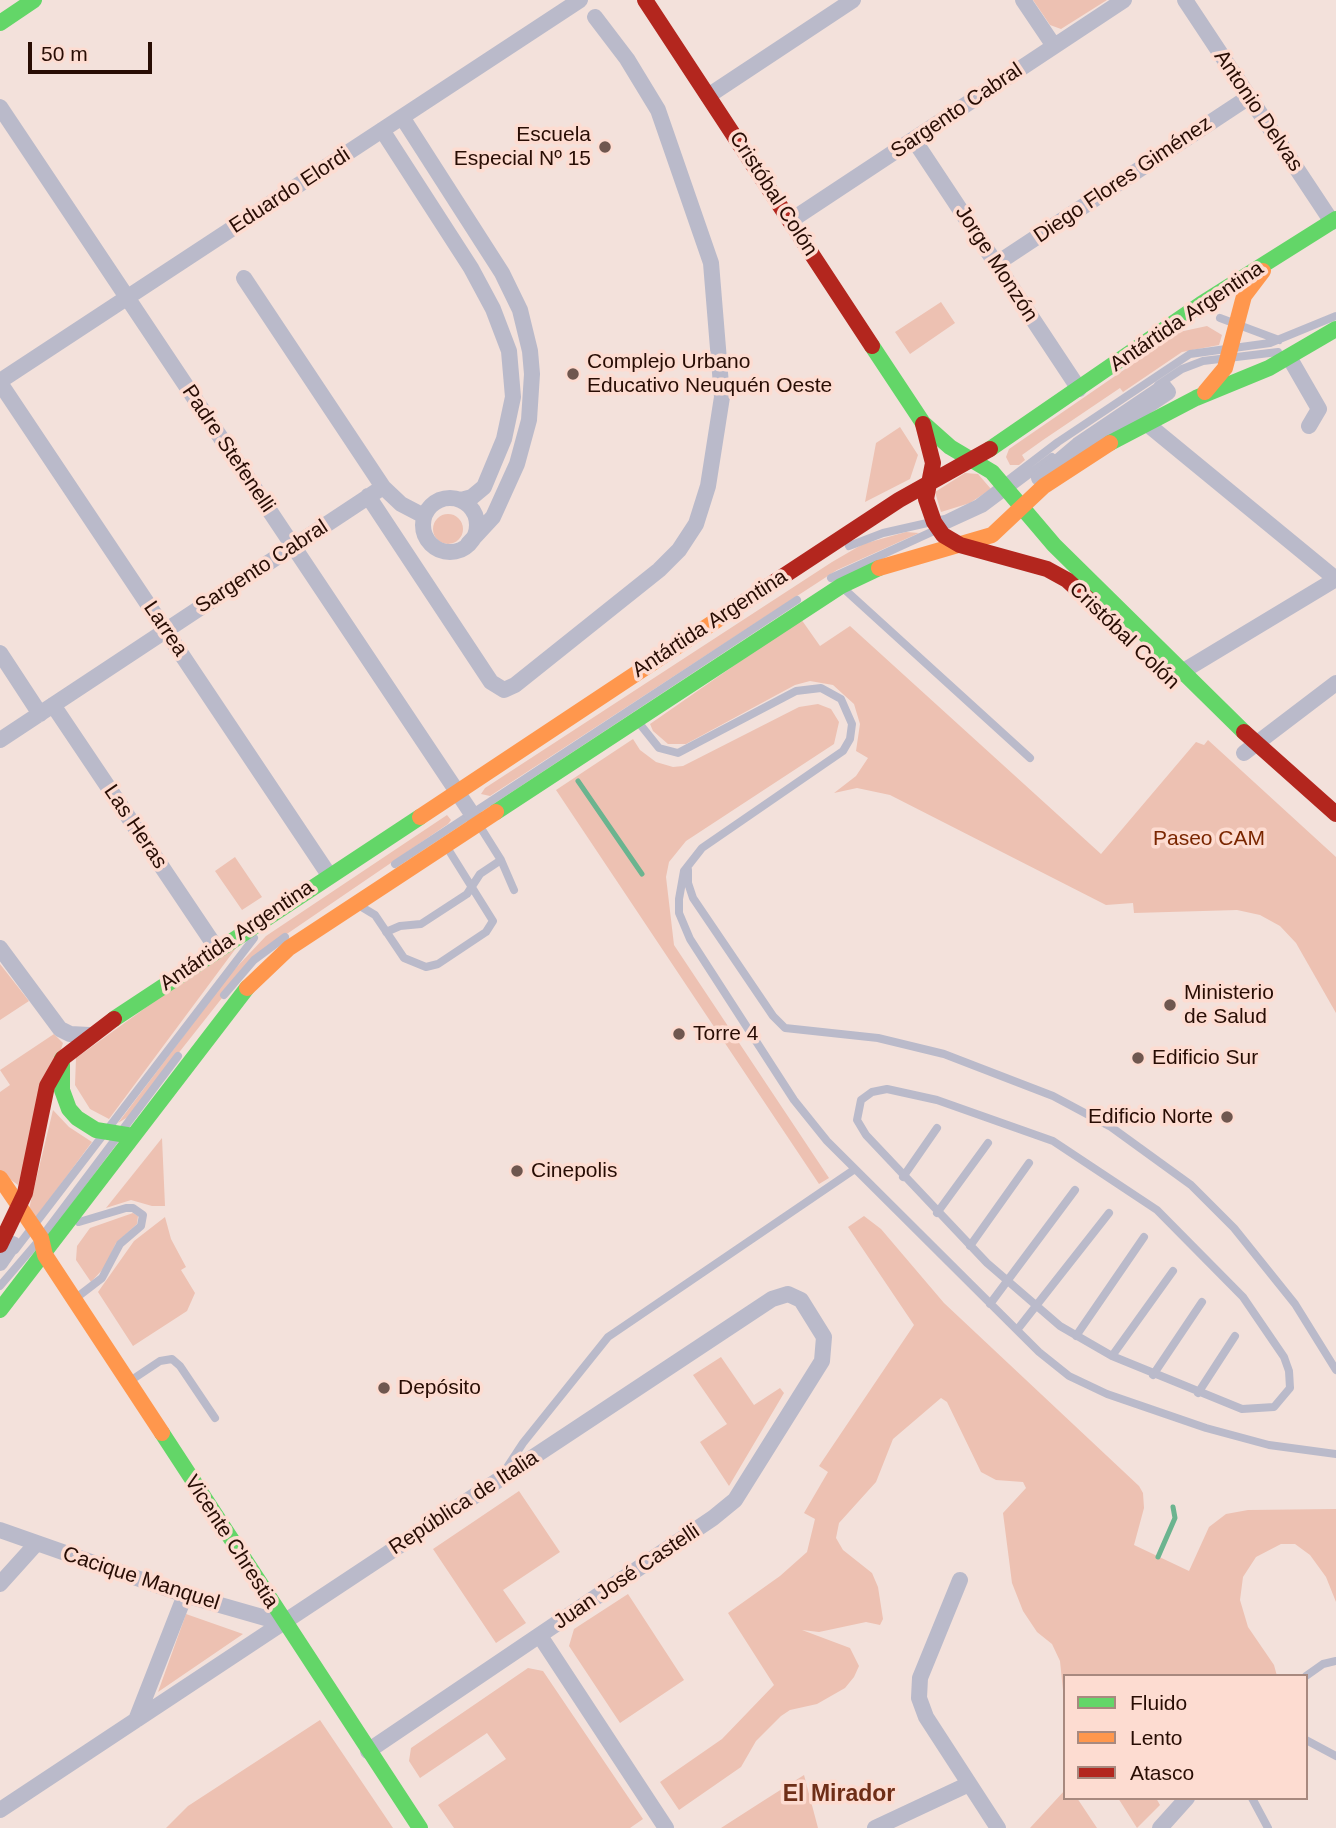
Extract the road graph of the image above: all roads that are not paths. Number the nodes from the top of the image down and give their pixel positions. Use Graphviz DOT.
graph roads {
  1 [pos="34,0"];
  2 [pos="580,0"];
  3 [pos="645,0"];
  4 [pos="853,0"];
  5 [pos="1023,0"];
  6 [pos="1124,0"];
  7 [pos="1185,0"];
  8 [pos="595,17"];
  9 [pos="0,23"];
  10 [pos="1054,46"];
  11 [pos="708,96"];
  12 [pos="1249,97"];
  13 [pos="0,107"];
  14 [pos="402,117"];
  15 [pos="382,130"];
  16 [pos="914,140"];
  17 [pos="1334,220"];
  18 [pos="790,221"];
  19 [pos="1291,249"];
  20 [pos="491,256"];
  21 [pos="996,264"];
  22 [pos="471,268"];
  23 [pos="244,278"];
  24 [pos="127,298"];
  25 [pos="1336,316"];
  26 [pos="1171,326"];
  27 [pos="1330,332"];
  28 [pos="1230,336"];
  29 [pos="1282,340"];
  30 [pos="1289,357"];
  31 [pos="532,374"];
  32 [pos="512,375"];
  33 [pos="0,382"];
  34 [pos="1079,389"];
  35 [pos="1168,392"];
  36 [pos="1196,398"];
  37 [pos="923,423"];
  38 [pos="1146,423"];
  39 [pos="1309,426"];
  40 [pos="973,460"];
  41 [pos="928,484"];
  42 [pos="383,486"];
  43 [pos="1044,486"];
  44 [pos="1006,488"];
  45 [pos="368,496"];
  46 [pos="461,500"];
  47 [pos="1022,508"];
  48 [pos="424,516"];
  49 [pos="1035,523"];
  50 [pos="936,526"];
  51 [pos="468,544"];
  52 [pos="960,545"];
  53 [pos="293,546"];
  54 [pos="1336,579"];
  55 [pos="841,586"];
  56 [pos="818,587"];
  57 [pos="806,594"];
  58 [pos="166,630"];
  59 [pos="0,653"];
  60 [pos="1176,676"];
  61 [pos="1336,683"];
  62 [pos="47,710"];
  63 [pos="636,719"];
  64 [pos="0,740"];
  65 [pos="1250,749"];
  66 [pos="1030,758"];
  67 [pos="1265,773"];
  68 [pos="1291,796"];
  69 [pos="467,807"];
  70 [pos="1336,814"];
  71 [pos="1336,834"];
  72 [pos="445,845"];
  73 [pos="502,860"];
  74 [pos="690,860"];
  75 [pos="391,867"];
  76 [pos="330,875"];
  77 [pos="472,886"];
  78 [pos="514,890"];
  79 [pos="353,905"];
  80 [pos="299,928"];
  81 [pos="386,932"];
  82 [pos="0,948"];
  83 [pos="217,949"];
  84 [pos="218,1004"];
  85 [pos="89,1035"];
  86 [pos="184,1047"];
  87 [pos="63,1058"];
  88 [pos="937,1128"];
  89 [pos="118,1134"];
  90 [pos="988,1143"];
  91 [pos="1029,1163"];
  92 [pos="855,1169"];
  93 [pos="903,1177"];
  94 [pos="0,1178"];
  95 [pos="1075,1191"];
  96 [pos="0,1199"];
  97 [pos="937,1213"];
  98 [pos="1109,1213"];
  99 [pos="17,1214"];
  100 [pos="66,1226"];
  101 [pos="1144,1237"];
  102 [pos="36,1241"];
  103 [pos="0,1245"];
  104 [pos="970,1246"];
  105 [pos="0,1252"];
  106 [pos="0,1263"];
  107 [pos="0,1269"];
  108 [pos="1172,1271"];
  109 [pos="1007,1281"];
  110 [pos="0,1286"];
  111 [pos="0,1292"];
  112 [pos="74,1300"];
  113 [pos="1202,1301"];
  114 [pos="0,1303"];
  115 [pos="990,1304"];
  116 [pos="1035,1307"];
  117 [pos="0,1310"];
  118 [pos="1017,1330"];
  119 [pos="1076,1336"];
  120 [pos="1235,1336"];
  121 [pos="825,1345"];
  122 [pos="1112,1356"];
  123 [pos="1336,1370"];
  124 [pos="1153,1375"];
  125 [pos="128,1382"];
  126 [pos="1198,1393"];
  127 [pos="215,1418"];
  128 [pos="1336,1454"];
  129 [pos="499,1480"];
  130 [pos="0,1530"];
  131 [pos="36,1544"];
  132 [pos="960,1580"];
  133 [pos="0,1584"];
  134 [pos="186,1595"];
  135 [pos="283,1623"];
  136 [pos="540,1636"];
  137 [pos="1336,1661"];
  138 [pos="1308,1675"];
  139 [pos="135,1720"];
  140 [pos="1308,1741"];
  141 [pos="368,1751"];
  142 [pos="1336,1756"];
  143 [pos="969,1784"];
  144 [pos="1185,1800"];
  145 [pos="1253,1800"];
  146 [pos="0,1808"];
  147 [pos="419,1828"];
  148 [pos="666,1828"];
  149 [pos="875,1828"];
  150 [pos="998,1828"];
  151 [pos="1160,1828"];
  152 [pos="1268,1828"];
  1 -- 9 [label="main road"];
  2 -- 14 [label="street, Eduardo Elordi"];
  3 -- 11 [label="main road, Cristóbal Colón"];
  4 -- 11 [label="street"];
  5 -- 10 [label="street"];
  6 -- 10 [label="street, Sargento Cabral"];
  7 -- 12 [label="street, Antonio Delvas"];
  8 -- 45 [label="street"];
  10 -- 16 [label="street, Sargento Cabral"];
  11 -- 18 [label="main road, Cristóbal Colón"];
  12 -- 17 [label="street, Antonio Delvas"];
  12 -- 21 [label="street, Diego Flores Giménez"];
  13 -- 24 [label="street, Padre Stefenelli"];
  14 -- 15 [label="street, Eduardo Elordi"];
  14 -- 20 [label="street"];
  15 -- 22 [label="street"];
  15 -- 24 [label="street, Eduardo Elordi"];
  16 -- 18 [label="street, Sargento Cabral"];
  16 -- 21 [label="street, Jorge Monzón"];
  17 -- 19 [label="main road, Antártida Argentina"];
  18 -- 37 [label="main road, Cristóbal Colón"];
  19 -- 26 [label="main road, Antártida Argentina"];
  19 -- 28 [label="main road"];
  20 -- 22 [label="street"];
  20 -- 31 [label="street"];
  21 -- 34 [label="street, Jorge Monzón"];
  22 -- 32 [label="street"];
  23 -- 42 [label="street"];
  24 -- 33 [label="street, Eduardo Elordi"];
  24 -- 53 [label="street, Padre Stefenelli"];
  25 -- 29 [label="lane"];
  26 -- 28 [label="main road"];
  26 -- 34 [label="main road, Antártida Argentina"];
  27 -- 28 [label="lane"];
  27 -- 30 [label="main road"];
  28 -- 29 [label="lane"];
  28 -- 29 [label="lane"];
  28 -- 36 [label="main road"];
  28 -- 44 [label="lane"];
  30 -- 36 [label="main road"];
  30 -- 39 [label="street"];
  31 -- 32 [label="street"];
  31 -- 51 [label="street"];
  32 -- 46 [label="street"];
  33 -- 58 [label="street, Larrea"];
  34 -- 40 [label="main road, Antártida Argentina"];
  35 -- 35 [label="street"];
  36 -- 38 [label="main road, Antártida Argentina"];
  37 -- 40 [label="main road, Cristóbal Colón"];
  37 -- 41 [label="main road, Cristóbal Colón"];
  38 -- 43 [label="main road, Antártida Argentina"];
  38 -- 54 [label="street"];
  40 -- 41 [label="main road, Antártida Argentina"];
  40 -- 44 [label="main road, Cristóbal Colón"];
  41 -- 50 [label="main road, Cristóbal Colón"];
  41 -- 69 [label="main road, Antártida Argentina"];
  42 -- 45 [label="street, Sargento Cabral"];
  42 -- 48 [label="street"];
  43 -- 47 [label="main road, Antártida Argentina"];
  43 -- 49 [label="main road"];
  44 -- 47 [label="main road, Cristóbal Colón"];
  44 -- 50 [label="lane"];
  45 -- 53 [label="street, Sargento Cabral"];
  46 -- 48 [label="street"];
  46 -- 51 [label="street"];
  47 -- 49 [label="main road, Cristóbal Colón"];
  47 -- 52 [label="main road, Antártida Argentina"];
  48 -- 51 [label="street"];
  49 -- 60 [label="main road, Cristóbal Colón"];
  50 -- 52 [label="main road, Cristóbal Colón"];
  50 -- 56 [label="lane"];
  50 -- 69 [label="lane"];
  52 -- 55 [label="main road, Antártida Argentina"];
  52 -- 60 [label="main road, Cristóbal Colón"];
  53 -- 58 [label="street, Sargento Cabral"];
  53 -- 69 [label="street, Padre Stefenelli"];
  54 -- 60 [label="street"];
  55 -- 63 [label="main road, Antártida Argentina"];
  55 -- 66 [label="lane"];
  57 -- 69 [label="lane"];
  58 -- 62 [label="street, Sargento Cabral"];
  58 -- 76 [label="street, Larrea"];
  59 -- 62 [label="street, Las Heras"];
  60 -- 65 [label="main road, Cristóbal Colón"];
  61 -- 65 [label="street"];
  62 -- 64 [label="street, Sargento Cabral"];
  62 -- 83 [label="street, Las Heras"];
  63 -- 69 [label="main road, Antártida Argentina"];
  63 -- 74 [label="lane"];
  65 -- 67 [label="main road, Cristóbal Colón"];
  65 -- 70 [label="main road, Cristóbal Colón"];
  68 -- 71 [label="main road"];
  69 -- 72 [label="main road, Antártida Argentina"];
  69 -- 73 [label="lane"];
  69 -- 75 [label="lane"];
  69 -- 76 [label="main road, Antártida Argentina"];
  69 -- 89 [label="lane"];
  72 -- 77 [label="lane"];
  72 -- 79 [label="main road, Antártida Argentina"];
  73 -- 77 [label="lane"];
  73 -- 78 [label="lane"];
  74 -- 92 [label="lane"];
  74 -- 123 [label="lane"];
  76 -- 83 [label="main road, Antártida Argentina"];
  77 -- 81 [label="lane"];
  77 -- 81 [label="lane"];
  79 -- 81 [label="lane"];
  79 -- 89 [label="main road, Antártida Argentina"];
  80 -- 84 [label="lane"];
  82 -- 85 [label="street"];
  83 -- 85 [label="main road, Antártida Argentina"];
  85 -- 87 [label="main road, Antártida Argentina"];
  86 -- 89 [label="lane"];
  87 -- 89 [label="main road"];
  87 -- 99 [label="main road"];
  88 -- 93 [label="lane"];
  89 -- 100 [label="main road, Antártida Argentina"];
  89 -- 102 [label="lane"];
  89 -- 102 [label="lane"];
  90 -- 97 [label="lane"];
  91 -- 104 [label="lane"];
  92 -- 115 [label="lane"];
  92 -- 129 [label="lane"];
  93 -- 97 [label="lane"];
  93 -- 126 [label="lane"];
  94 -- 99 [label="main road, Vicente Chrestia"];
  95 -- 109 [label="lane"];
  96 -- 99 [label="main road, Vicente Chrestia"];
  97 -- 104 [label="lane"];
  98 -- 116 [label="lane"];
  99 -- 102 [label="main road, Vicente Chrestia"];
  99 -- 103 [label="main road"];
  100 -- 102 [label="main road, Antártida Argentina"];
  100 -- 112 [label="lane"];
  101 -- 119 [label="lane"];
  102 -- 107 [label="lane"];
  102 -- 110 [label="lane"];
  102 -- 112 [label="main road, Vicente Chrestia"];
  102 -- 117 [label="main road, Antártida Argentina"];
  104 -- 109 [label="lane"];
  105 -- 106 [label="street"];
  108 -- 122 [label="lane"];
  109 -- 115 [label="lane"];
  109 -- 116 [label="lane"];
  111 -- 114 [label="street"];
  112 -- 125 [label="main road, Vicente Chrestia"];
  113 -- 124 [label="lane"];
  115 -- 118 [label="lane"];
  116 -- 118 [label="lane"];
  116 -- 119 [label="lane"];
  118 -- 128 [label="lane"];
  119 -- 122 [label="lane"];
  120 -- 126 [label="lane"];
  121 -- 129 [label="street, República de Italia"];
  121 -- 136 [label="street, Juan José Castelli"];
  122 -- 124 [label="lane"];
  124 -- 126 [label="lane"];
  125 -- 127 [label="lane"];
  125 -- 135 [label="main road, Vicente Chrestia"];
  129 -- 135 [label="street, República de Italia"];
  130 -- 131 [label="street, Cacique Manquel"];
  131 -- 133 [label="street"];
  131 -- 134 [label="street, Cacique Manquel"];
  132 -- 143 [label="street"];
  134 -- 135 [label="street, Cacique Manquel"];
  134 -- 139 [label="street"];
  135 -- 139 [label="street, República de Italia"];
  135 -- 141 [label="main road, Vicente Chrestia"];
  136 -- 141 [label="street, Juan José Castelli"];
  136 -- 148 [label="street"];
  137 -- 138 [label="lane"];
  139 -- 146 [label="street, República de Italia"];
  140 -- 142 [label="lane"];
  141 -- 147 [label="main road, Vicente Chrestia"];
  143 -- 149 [label="street"];
  143 -- 150 [label="street"];
  144 -- 151 [label="street"];
  145 -- 152 [label="lane"];
}
